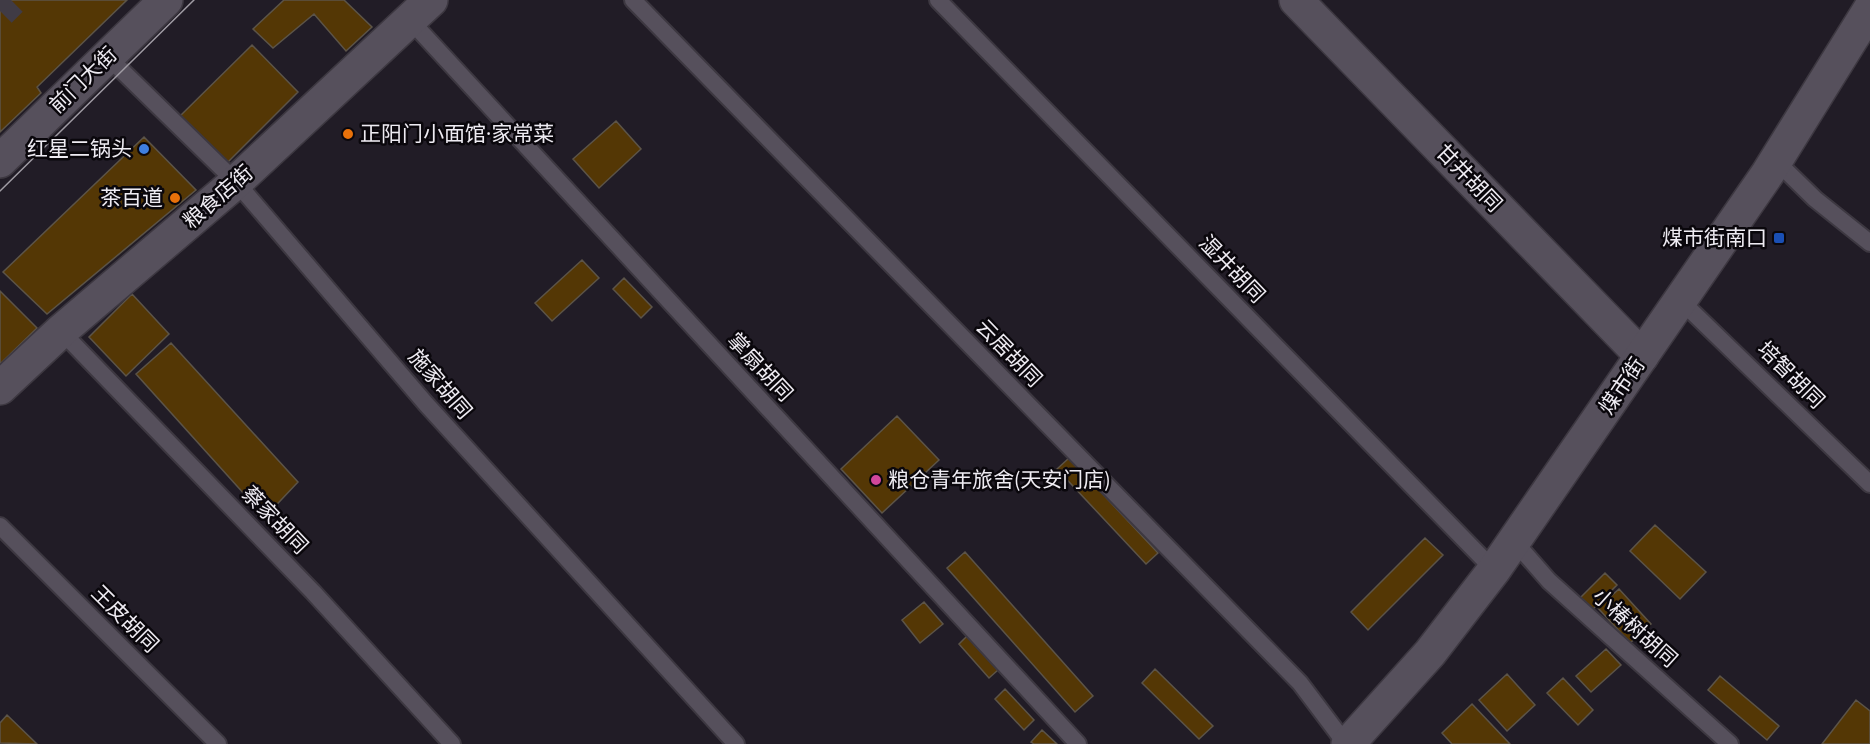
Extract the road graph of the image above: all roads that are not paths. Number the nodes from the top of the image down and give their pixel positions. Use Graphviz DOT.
graph roads {
  1 [pos="166,0"];
  2 [pos="633,0"];
  3 [pos="938,0"];
  4 [pos="1296,0"];
  5 [pos="1870,9"];
  6 [pos="421,10"];
  7 [pos="108,57"];
  8 [pos="1774,159"];
  9 [pos="0,160"];
  10 [pos="236,182"];
  11 [pos="1870,243"];
  12 [pos="1679,299"];
  13 [pos="61,331"];
  14 [pos="1642,356"];
  15 [pos="0,388"];
  16 [pos="1870,484"];
  17 [pos="0,526"];
  18 [pos="1514,541"];
  19 [pos="1494,570"];
  20 [pos="218,744"];
  21 [pos="452,744"];
  22 [pos="736,744"];
  23 [pos="1078,744"];
  24 [pos="1347,744"];
  25 [pos="1730,744"];
  1 -- 7 [label="street, 前门大街"];
  2 -- 24 [label="lane, 云居胡同"];
  3 -- 19 [label="lane, 湿井胡同"];
  4 -- 14 [label="street, 甘井胡同"];
  5 -- 8 [label="street, 煤市街"];
  6 -- 10 [label="street, 粮食店街"];
  6 -- 23 [label="lane, 掌扇胡同"];
  7 -- 9 [label="street, 前门大街"];
  7 -- 10 [label="lane, 施家胡同"];
  8 -- 11 [label="lane"];
  8 -- 12 [label="street, 煤市街"];
  10 -- 13 [label="street, 粮食店街"];
  10 -- 22 [label="lane, 施家胡同"];
  12 -- 14 [label="street, 煤市街"];
  12 -- 16 [label="lane, 培智胡同"];
  13 -- 15 [label="street, 粮食店街"];
  13 -- 21 [label="lane, 蔡家胡同"];
  14 -- 18 [label="street, 煤市街"];
  17 -- 20 [label="lane, 王皮胡同"];
  18 -- 19 [label="street, 煤市街"];
  18 -- 25 [label="lane, 小椿树胡同"];
  19 -- 24 [label="street, 煤市街"];
}
